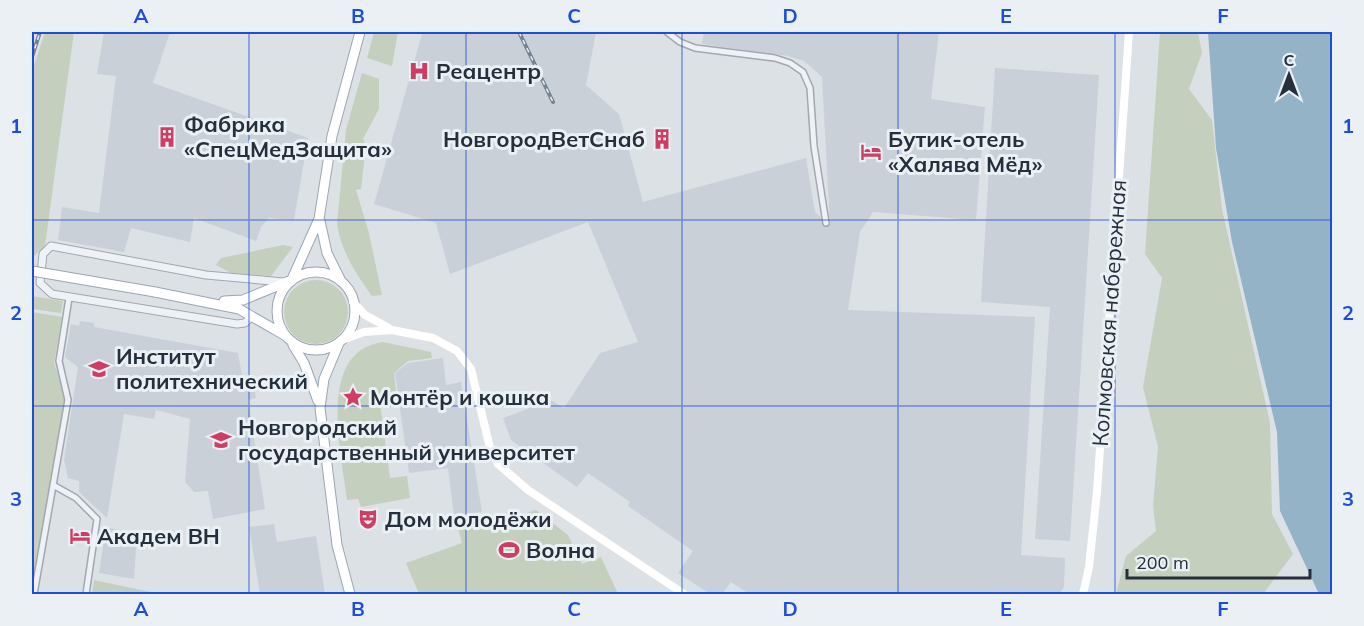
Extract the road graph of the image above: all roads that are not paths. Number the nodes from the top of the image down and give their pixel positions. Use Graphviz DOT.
graph roads {
  1 [pos="360,32"];
  2 [pos="667,32"];
  3 [pos="1129,32"];
  4 [pos="319,219"];
  5 [pos="826,223"];
  6 [pos="32,271"];
  7 [pos="288,281"];
  8 [pos="342,284"];
  9 [pos="69,298"];
  10 [pos="209,301"];
  11 [pos="352,302"];
  12 [pos="252,316"];
  13 [pos="392,330"];
  14 [pos="289,339"];
  15 [pos="340,342"];
  16 [pos="320,408"];
  17 [pos="53,485"];
  18 [pos="34,594"];
  19 [pos="86,594"];
  20 [pos="350,594"];
  21 [pos="684,594"];
  22 [pos="1083,594"];
  1 -- 4 [label="main road"];
  2 -- 5 [label="street"];
  3 -- 22 [label="main road, Колмовская набережная"];
  4 -- 7 [label="main road"];
  4 -- 8 [label="main road"];
  6 -- 10 [label="main road, bridge"];
  7 -- 8 [label="main road"];
  7 -- 9 [label="street"];
  7 -- 10 [label="main road"];
  7 -- 14 [label="main road"];
  8 -- 11 [label="main road"];
  9 -- 12 [label="street"];
  9 -- 17 [label="street"];
  10 -- 12 [label="main road"];
  11 -- 13 [label="main road"];
  11 -- 15 [label="main road"];
  12 -- 14 [label="main road"];
  13 -- 15 [label="main road"];
  13 -- 21 [label="main road"];
  14 -- 15 [label="main road"];
  14 -- 16 [label="main road"];
  15 -- 16 [label="main road"];
  16 -- 20 [label="main road"];
  17 -- 18 [label="street"];
  17 -- 19 [label="street"];
}
